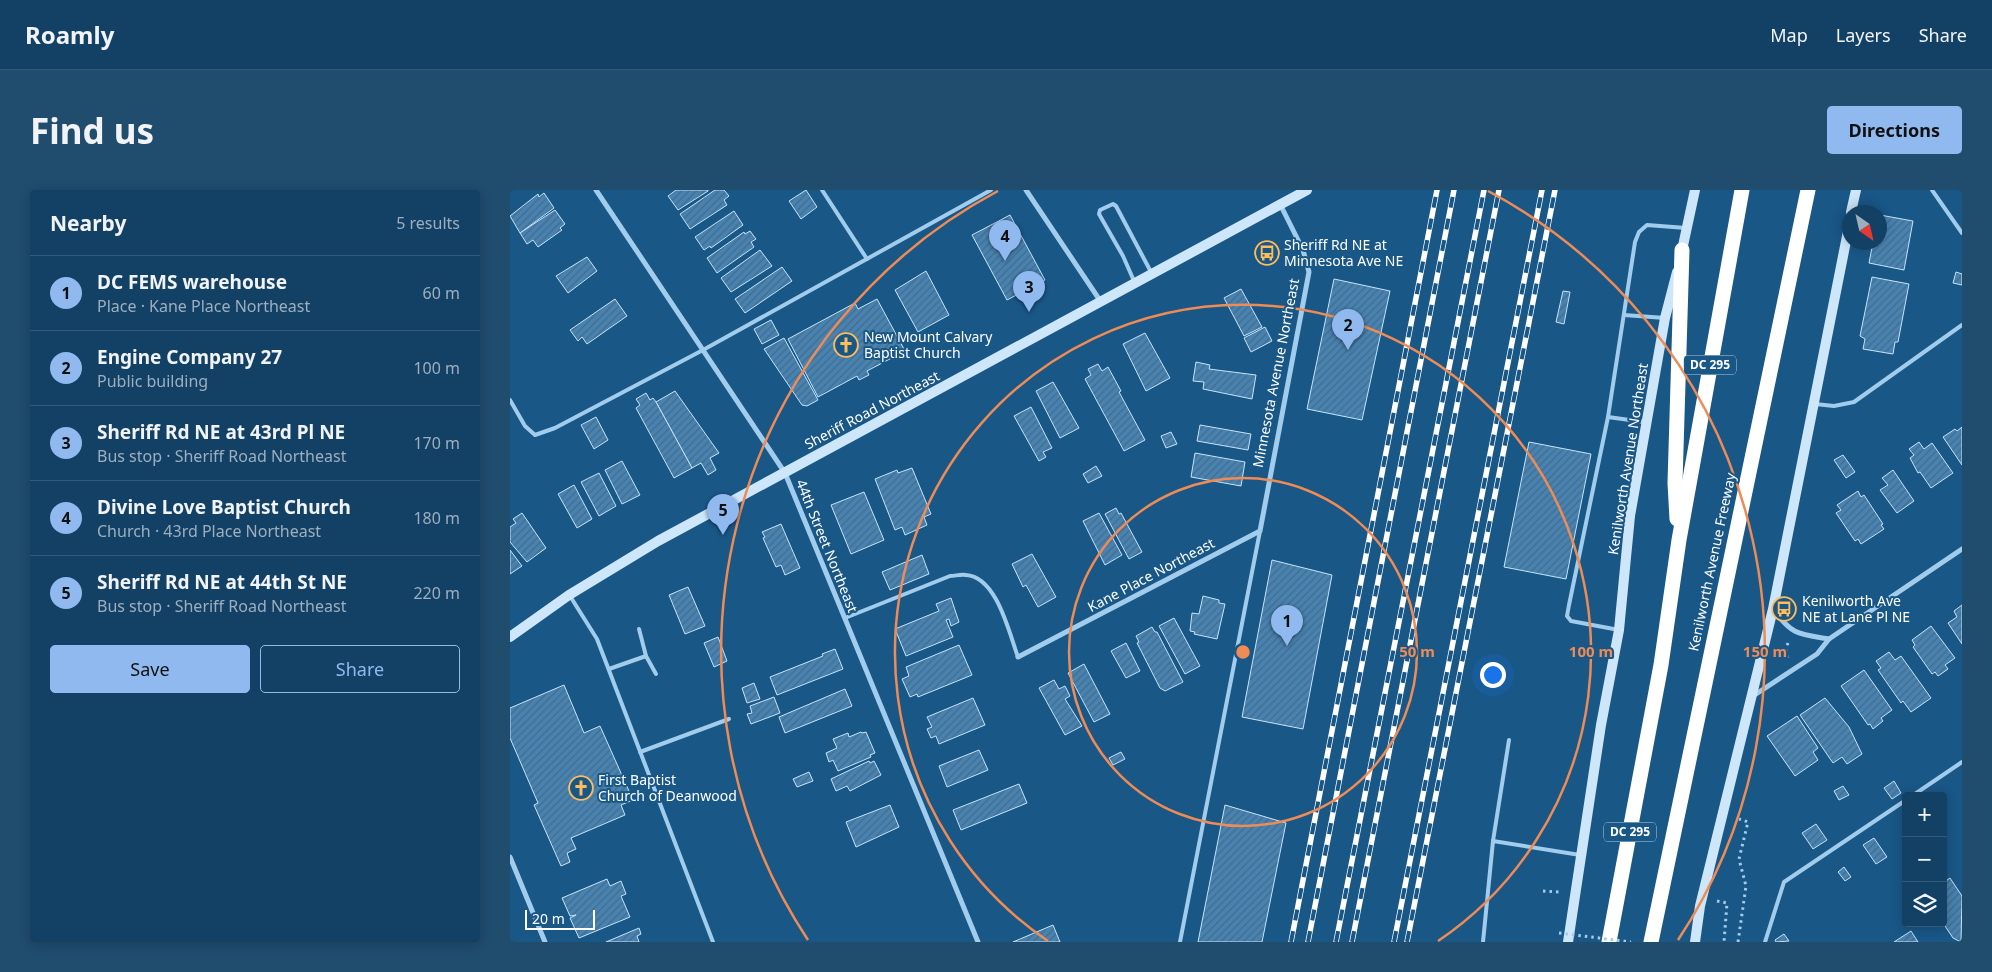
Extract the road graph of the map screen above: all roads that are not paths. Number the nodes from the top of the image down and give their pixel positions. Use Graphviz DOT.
graph roads {
  1 [pos="596,190"];
  2 [pos="822,190"];
  3 [pos="990,190"];
  4 [pos="1026,190"];
  5 [pos="1307,190"];
  6 [pos="1695,190"];
  7 [pos="1742,190"];
  8 [pos="1808,190"];
  9 [pos="1856,190"];
  10 [pos="1932,190"];
  11 [pos="1853,205"];
  12 [pos="1281,206"];
  13 [pos="1687,228"];
  14 [pos="1962,232"];
  15 [pos="1682,250"];
  16 [pos="1844,250"];
  17 [pos="867,259"];
  18 [pos="1152,274"];
  19 [pos="1135,284"];
  20 [pos="1101,302"];
  21 [pos="1624,315"];
  22 [pos="1665,318"];
  23 [pos="1962,325"];
  24 [pos="703,350"];
  25 [pos="510,400"];
  26 [pos="1813,404"];
  27 [pos="1608,417"];
  28 [pos="1647,422"];
  29 [pos="785,473"];
  30 [pos="1260,530"];
  31 [pos="1679,540"];
  32 [pos="1962,549"];
  33 [pos="569,595"];
  34 [pos="1773,609"];
  35 [pos="845,618"];
  36 [pos="639,629"];
  37 [pos="1619,630"];
  38 [pos="510,637"];
  39 [pos="1829,639"];
  40 [pos="646,656"];
  41 [pos="1018,657"];
  42 [pos="609,670"];
  43 [pos="656,674"];
  44 [pos="1753,696"];
  45 [pos="729,719"];
  46 [pos="1509,740"];
  47 [pos="640,752"];
  48 [pos="1962,762"];
  49 [pos="1918,792"];
  50 [pos="1902,803"];
  51 [pos="1493,840"];
  52 [pos="1580,855"];
  53 [pos="510,857"];
  54 [pos="545,942"];
  55 [pos="713,942"];
  56 [pos="978,942"];
  57 [pos="1180,942"];
  58 [pos="1483,942"];
  59 [pos="1568,942"];
  60 [pos="1609,942"];
  61 [pos="1651,942"];
  62 [pos="1694,942"];
  63 [pos="1765,942"];
  1 -- 24 [label="street, 44th Street Northeast"];
  2 -- 17 [label="lane"];
  3 -- 17 [label="lane"];
  4 -- 20 [label="street"];
  5 -- 12 [label="main road"];
  6 -- 13 [label="main road, Kenilworth Avenue Northeast"];
  7 -- 31 [label="highway, DC 295"];
  8 -- 61 [label="highway, Kenilworth Avenue Freeway / DC 295"];
  9 -- 11 [label="main road"];
  10 -- 14 [label="lane"];
  12 -- 18 [label="main road, Sheriff Road Northeast"];
  12 -- 30 [label="street, Minnesota Avenue Northeast"];
  13 -- 15 [label="main road, Kenilworth Avenue Northeast"];
  13 -- 21 [label="lane"];
  15 -- 22 [label="main road, Kenilworth Avenue Northeast"];
  15 -- 31 [label="highway"];
  16 -- 26 [label="main road"];
  17 -- 24 [label="lane"];
  18 -- 19 [label="main road, Sheriff Road Northeast"];
  18 -- 19 [label="lane"];
  19 -- 20 [label="main road, Sheriff Road Northeast"];
  20 -- 29 [label="main road, Sheriff Road Northeast"];
  21 -- 22 [label="lane"];
  21 -- 27 [label="lane"];
  22 -- 28 [label="main road, Kenilworth Avenue Northeast"];
  23 -- 26 [label="lane"];
  24 -- 25 [label="lane"];
  24 -- 29 [label="street, 44th Street Northeast"];
  26 -- 34 [label="main road"];
  27 -- 28 [label="lane"];
  27 -- 37 [label="lane"];
  28 -- 37 [label="main road, Kenilworth Avenue Northeast"];
  29 -- 33 [label="main road, Sheriff Road Northeast"];
  29 -- 35 [label="street, 44th Street Northeast"];
  30 -- 41 [label="street, Kane Place Northeast"];
  30 -- 57 [label="lane"];
  31 -- 60 [label="highway, DC 295"];
  32 -- 39 [label="street"];
  33 -- 38 [label="main road, Sheriff Road Northeast"];
  33 -- 42 [label="lane"];
  34 -- 39 [label="street"];
  34 -- 44 [label="main road"];
  35 -- 41 [label="lane"];
  35 -- 56 [label="street, 44th Street Northeast"];
  36 -- 40 [label="lane"];
  37 -- 52 [label="main road, Kenilworth Avenue Northeast"];
  39 -- 44 [label="street"];
  40 -- 42 [label="lane"];
  40 -- 43 [label="lane"];
  42 -- 47 [label="lane"];
  44 -- 62 [label="main road"];
  45 -- 47 [label="lane"];
  46 -- 51 [label="lane"];
  47 -- 55 [label="lane"];
  48 -- 49 [label="lane"];
  50 -- 63 [label="lane"];
  51 -- 52 [label="lane"];
  51 -- 58 [label="lane"];
  52 -- 59 [label="main road, Kenilworth Avenue Northeast"];
  53 -- 54 [label="street"];
}
